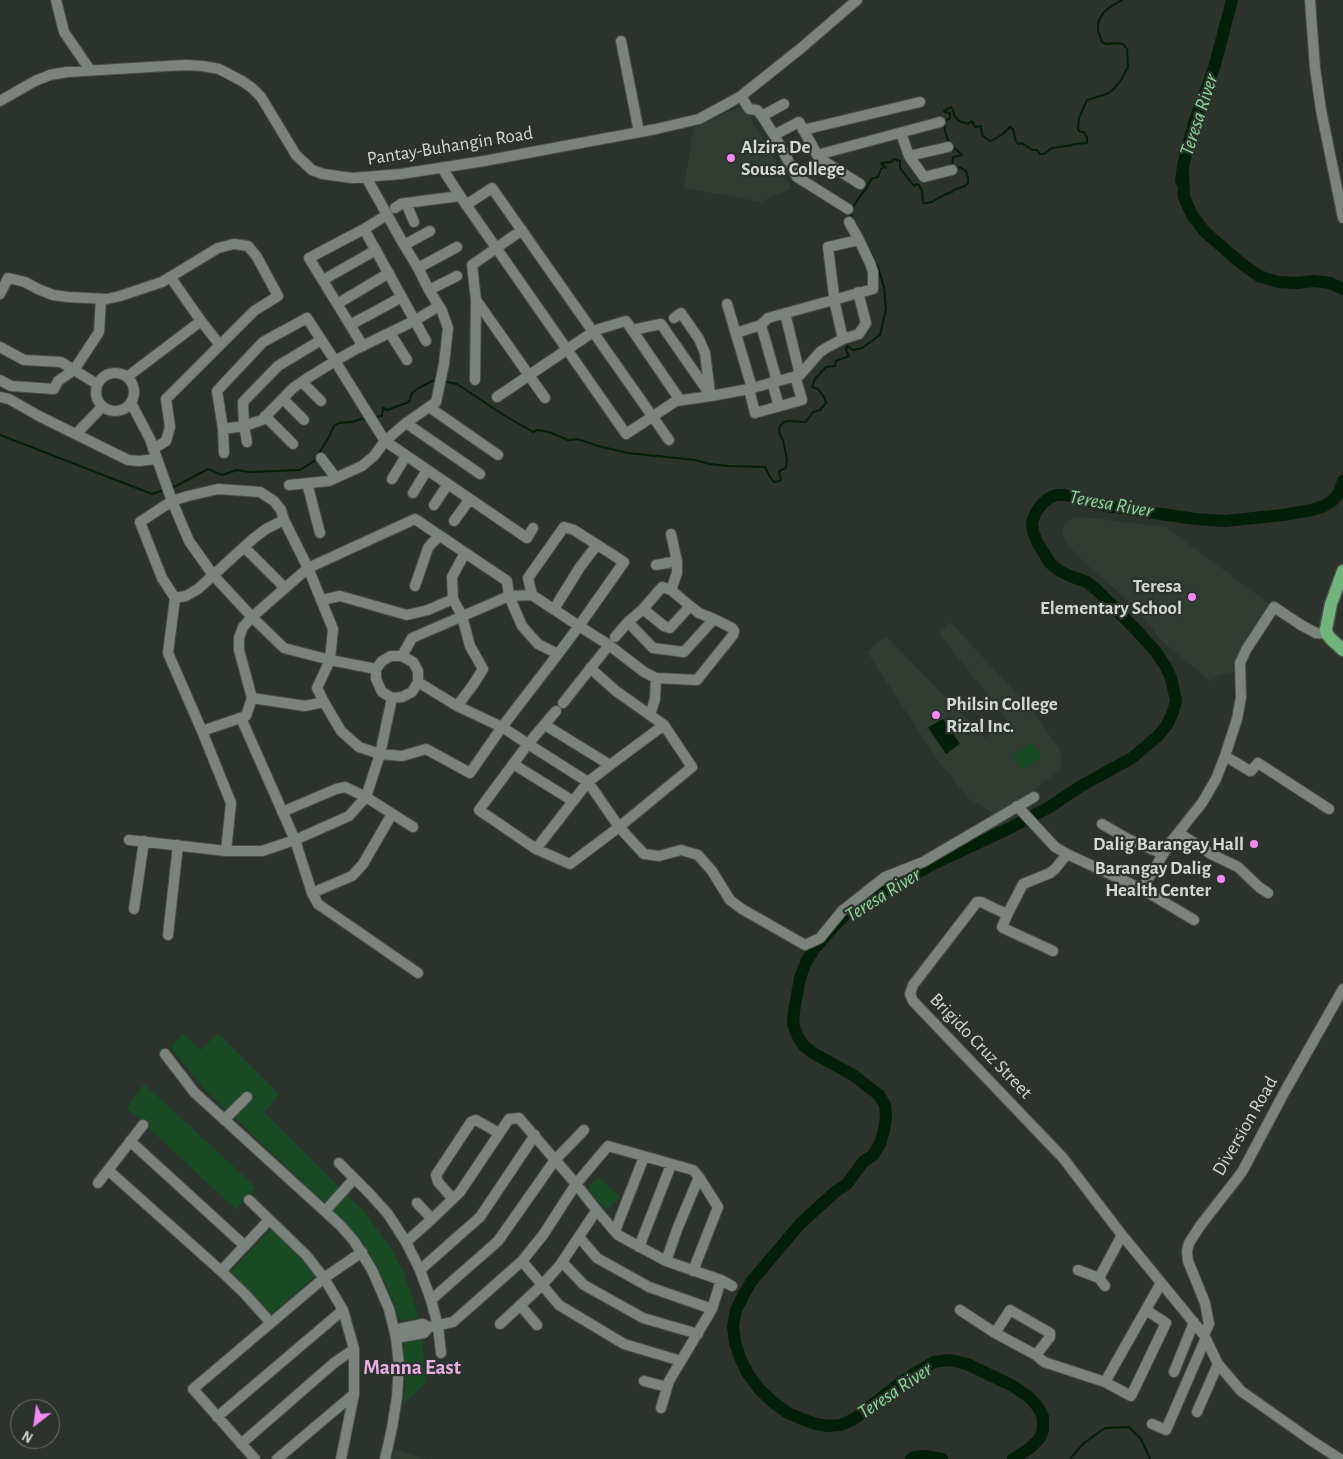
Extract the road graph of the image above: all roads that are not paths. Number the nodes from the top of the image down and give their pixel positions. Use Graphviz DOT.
graph roads {
  1 [pos="56,0"];
  2 [pos="857,0"];
  3 [pos="1310,0"];
  4 [pos="621,41"];
  5 [pos="90,70"];
  6 [pos="741,96"];
  7 [pos="0,101"];
  8 [pos="920,102"];
  9 [pos="784,104"];
  10 [pos="762,116"];
  11 [pos="940,122"];
  12 [pos="803,130"];
  13 [pos="639,132"];
  14 [pos="901,132"];
  15 [pos="774,135"];
  16 [pos="948,148"];
  17 [pos="817,155"];
  18 [pos="909,156"];
  19 [pos="442,168"];
  20 [pos="952,170"];
  21 [pos="366,177"];
  22 [pos="860,184"];
  23 [pos="460,196"];
  24 [pos="406,203"];
  25 [pos="466,205"];
  26 [pos="395,208"];
  27 [pos="848,209"];
  28 [pos="1342,213"];
  29 [pos="387,215"];
  30 [pos="414,222"];
  31 [pos="849,222"];
  32 [pos="364,229"];
  33 [pos="430,230"];
  34 [pos="522,230"];
  35 [pos="859,240"];
  36 [pos="404,246"];
  37 [pos="457,247"];
  38 [pos="497,248"];
  39 [pos="376,250"];
  40 [pos="418,268"];
  41 [pos="389,273"];
  42 [pos="4,276"];
  43 [pos="457,276"];
  44 [pos="171,278"];
  45 [pos="323,280"];
  46 [pos="429,290"];
  47 [pos="858,292"];
  48 [pos="0,294"];
  49 [pos="402,296"];
  50 [pos="101,299"];
  51 [pos="835,299"];
  52 [pos="476,300"];
  53 [pos="337,304"];
  54 [pos="727,304"];
  55 [pos="439,306"];
  56 [pos="785,314"];
  57 [pos="674,318"];
  58 [pos="201,321"];
  59 [pos="414,321"];
  60 [pos="350,325"];
  61 [pos="761,325"];
  62 [pos="632,330"];
  63 [pos="593,332"];
  64 [pos="390,333"];
  65 [pos="736,333"];
  66 [pos="843,339"];
  67 [pos="321,340"];
  68 [pos="426,341"];
  69 [pos="220,345"];
  70 [pos="363,346"];
  71 [pos="0,347"];
  72 [pos="567,349"];
  73 [pos="407,360"];
  74 [pos="335,361"];
  75 [pos="74,370"];
  76 [pos="529,375"];
  77 [pos="798,375"];
  78 [pos="127,377"];
  79 [pos="0,380"];
  80 [pos="474,380"];
  81 [pos="302,382"];
  82 [pos="775,382"];
  83 [pos="97,384"];
  84 [pos="751,388"];
  85 [pos="710,396"];
  86 [pos="0,397"];
  87 [pos="497,397"];
  88 [pos="545,398"];
  89 [pos="283,399"];
  90 [pos="680,400"];
  91 [pos="321,401"];
  92 [pos="131,404"];
  93 [pos="432,405"];
  94 [pos="102,406"];
  95 [pos="778,406"];
  96 [pos="265,416"];
  97 [pos="653,416"];
  98 [pos="304,420"];
  99 [pos="406,423"];
  100 [pos="244,426"];
  101 [pos="223,429"];
  102 [pos="76,434"];
  103 [pos="669,440"];
  104 [pos="247,442"];
  105 [pos="385,442"];
  106 [pos="293,444"];
  107 [pos="153,449"];
  108 [pos="224,452"];
  109 [pos="498,455"];
  110 [pos="406,456"];
  111 [pos="321,458"];
  112 [pos="156,459"];
  113 [pos="427,470"];
  114 [pos="480,474"];
  115 [pos="336,478"];
  116 [pos="392,479"];
  117 [pos="307,483"];
  118 [pos="448,484"];
  119 [pos="289,485"];
  120 [pos="413,493"];
  121 [pos="170,498"];
  122 [pos="470,499"];
  123 [pos="434,505"];
  124 [pos="284,520"];
  125 [pos="454,521"];
  126 [pos="533,528"];
  127 [pos="320,533"];
  128 [pos="671,534"];
  129 [pos="440,536"];
  130 [pos="598,545"];
  131 [pos="244,546"];
  132 [pos="465,553"];
  133 [pos="677,561"];
  134 [pos="656,564"];
  135 [pos="308,568"];
  136 [pos="1343,571"];
  137 [pos="213,575"];
  138 [pos="415,586"];
  139 [pos="285,588"];
  140 [pos="671,590"];
  141 [pos="532,595"];
  142 [pos="509,596"];
  143 [pos="174,598"];
  144 [pos="453,599"];
  145 [pos="322,600"];
  146 [pos="690,606"];
  147 [pos="643,608"];
  148 [pos="554,609"];
  149 [pos="462,616"];
  150 [pos="252,617"];
  151 [pos="714,619"];
  152 [pos="628,622"];
  153 [pos="579,626"];
  154 [pos="1327,634"];
  155 [pos="612,641"];
  156 [pos="1343,650"];
  157 [pos="558,654"];
  158 [pos="402,656"];
  159 [pos="330,660"];
  160 [pos="590,668"];
  161 [pos="376,669"];
  162 [pos="656,678"];
  163 [pos="418,682"];
  164 [pos="252,698"];
  165 [pos="392,698"];
  166 [pos="324,702"];
  167 [pos="563,702"];
  168 [pos="457,706"];
  169 [pos="556,711"];
  170 [pos="650,715"];
  171 [pos="241,718"];
  172 [pos="664,725"];
  173 [pos="545,726"];
  174 [pos="502,727"];
  175 [pos="202,731"];
  176 [pos="528,744"];
  177 [pos="380,754"];
  178 [pos="1225,756"];
  179 [pos="513,764"];
  180 [pos="610,765"];
  181 [pos="588,782"];
  182 [pos="366,797"];
  183 [pos="1034,797"];
  184 [pos="573,801"];
  185 [pos="1020,809"];
  186 [pos="1329,809"];
  187 [pos="282,812"];
  188 [pos="392,814"];
  189 [pos="1102,824"];
  190 [pos="414,827"];
  191 [pos="619,827"];
  192 [pos="1178,833"];
  193 [pos="129,840"];
  194 [pos="294,840"];
  195 [pos="144,841"];
  196 [pos="178,846"];
  197 [pos="536,848"];
  198 [pos="226,851"];
  199 [pos="1067,854"];
  200 [pos="1163,854"];
  201 [pos="1142,889"];
  202 [pos="312,893"];
  203 [pos="1268,893"];
  204 [pos="134,909"];
  205 [pos="1008,913"];
  206 [pos="1194,920"];
  207 [pos="168,935"];
  208 [pos="1053,951"];
  209 [pos="418,973"];
  210 [pos="1343,989"];
  211 [pos="165,1054"];
  212 [pos="247,1097"];
  213 [pos="224,1120"];
  214 [pos="143,1125"];
  215 [pos="584,1130"];
  216 [pos="499,1133"];
  217 [pos="535,1135"];
  218 [pos="130,1141"];
  219 [pos="644,1157"];
  220 [pos="554,1160"];
  221 [pos="339,1164"];
  222 [pos="671,1164"];
  223 [pos="108,1170"];
  224 [pos="699,1177"];
  225 [pos="354,1179"];
  226 [pos="98,1183"];
  227 [pos="576,1184"];
  228 [pos="453,1199"];
  229 [pos="249,1200"];
  230 [pos="417,1203"];
  231 [pos="325,1211"];
  232 [pos="596,1211"];
  233 [pos="432,1219"];
  234 [pos="269,1220"];
  235 [pos="614,1231"];
  236 [pos="1122,1234"];
  237 [pos="579,1237"];
  238 [pos="406,1242"];
  239 [pos="245,1246"];
  240 [pos="639,1247"];
  241 [pos="362,1252"];
  242 [pos="522,1261"];
  243 [pos="666,1261"];
  244 [pos="562,1262"];
  245 [pos="420,1270"];
  246 [pos="1078,1270"];
  247 [pos="221,1271"];
  248 [pos="693,1271"];
  249 [pos="324,1278"];
  250 [pos="721,1280"];
  251 [pos="1161,1283"];
  252 [pos="542,1285"];
  253 [pos="732,1286"];
  254 [pos="431,1300"];
  255 [pos="520,1305"];
  256 [pos="712,1309"];
  257 [pos="343,1310"];
  258 [pos="960,1310"];
  259 [pos="1146,1310"];
  260 [pos="1194,1322"];
  261 [pos="271,1323"];
  262 [pos="500,1324"];
  263 [pos="537,1325"];
  264 [pos="434,1327"];
  265 [pos="996,1333"];
  266 [pos="395,1334"];
  267 [pos="698,1334"];
  268 [pos="1205,1338"];
  269 [pos="354,1349"];
  270 [pos="442,1352"];
  271 [pos="1036,1356"];
  272 [pos="682,1361"];
  273 [pos="1218,1364"];
  274 [pos="1174,1372"];
  275 [pos="644,1381"];
  276 [pos="1105,1382"];
  277 [pos="667,1387"];
  278 [pos="354,1394"];
  279 [pos="661,1408"];
  280 [pos="1197,1412"];
  281 [pos="217,1416"];
  282 [pos="1152,1424"];
  283 [pos="241,1444"];
  284 [pos="342,1455"];
  285 [pos="255,1459"];
  286 [pos="277,1459"];
  287 [pos="333,1459"];
  288 [pos="384,1459"];
  289 [pos="1340,1459"];
  1 -- 5 [label="street"];
  2 -- 6 [label="street, Pantay-Buhangin Road"];
  3 -- 28 [label="street"];
  4 -- 13 [label="street"];
  5 -- 7 [label="street, Pantay-Buhangin Road"];
  5 -- 21 [label="street, Pantay-Buhangin Road"];
  6 -- 10 [label="street"];
  6 -- 13 [label="street, Pantay-Buhangin Road"];
  8 -- 12 [label="street"];
  9 -- 10 [label="street"];
  10 -- 15 [label="street"];
  11 -- 14 [label="street"];
  12 -- 15 [label="street"];
  12 -- 17 [label="street"];
  13 -- 19 [label="street, Pantay-Buhangin Road"];
  14 -- 17 [label="street"];
  14 -- 18 [label="street"];
  15 -- 27 [label="street"];
  16 -- 18 [label="street"];
  17 -- 22 [label="street"];
  18 -- 20 [label="street"];
  19 -- 21 [label="street, Pantay-Buhangin Road"];
  19 -- 23 [label="street"];
  21 -- 29 [label="street"];
  23 -- 24 [label="street"];
  23 -- 25 [label="street"];
  24 -- 26 [label="street"];
  24 -- 30 [label="street"];
  25 -- 34 [label="street"];
  25 -- 38 [label="street"];
  29 -- 32 [label="street"];
  29 -- 36 [label="street"];
  31 -- 35 [label="street"];
  32 -- 39 [label="street"];
  32 -- 45 [label="street"];
  33 -- 36 [label="street"];
  34 -- 38 [label="street"];
  34 -- 63 [label="street"];
  35 -- 47 [label="street"];
  35 -- 51 [label="street"];
  36 -- 40 [label="street"];
  37 -- 40 [label="street"];
  38 -- 52 [label="street"];
  38 -- 72 [label="street"];
  39 -- 41 [label="street"];
  39 -- 45 [label="street"];
  40 -- 46 [label="street"];
  41 -- 49 [label="street"];
  41 -- 53 [label="street"];
  42 -- 48 [label="street"];
  42 -- 50 [label="street"];
  43 -- 46 [label="street"];
  44 -- 50 [label="street"];
  44 -- 58 [label="street"];
  44 -- 69 [label="street"];
  45 -- 53 [label="street"];
  46 -- 55 [label="street"];
  47 -- 51 [label="street"];
  47 -- 66 [label="street"];
  49 -- 59 [label="street"];
  49 -- 60 [label="street"];
  50 -- 75 [label="street"];
  51 -- 56 [label="street"];
  51 -- 66 [label="street"];
  52 -- 76 [label="street"];
  52 -- 80 [label="street"];
  53 -- 60 [label="street"];
  54 -- 65 [label="street"];
  55 -- 59 [label="street"];
  55 -- 93 [label="street"];
  56 -- 61 [label="street"];
  56 -- 77 [label="street"];
  57 -- 85 [label="street"];
  58 -- 69 [label="street"];
  58 -- 78 [label="street"];
  59 -- 64 [label="street"];
  59 -- 68 [label="street"];
  60 -- 70 [label="street"];
  61 -- 65 [label="street"];
  61 -- 82 [label="street"];
  62 -- 63 [label="street"];
  62 -- 85 [label="street"];
  62 -- 90 [label="street"];
  63 -- 72 [label="street"];
  63 -- 97 [label="street"];
  64 -- 70 [label="street"];
  64 -- 73 [label="street"];
  65 -- 84 [label="street"];
  66 -- 77 [label="street"];
  67 -- 74 [label="street"];
  67 -- 100 [label="street"];
  67 -- 101 [label="street"];
  69 -- 107 [label="street"];
  70 -- 74 [label="street"];
  71 -- 75 [label="street"];
  72 -- 76 [label="street"];
  72 -- 97 [label="street"];
  74 -- 81 [label="street"];
  74 -- 105 [label="street"];
  75 -- 79 [label="street"];
  75 -- 83 [label="street"];
  76 -- 87 [label="street"];
  76 -- 88 [label="street"];
  77 -- 82 [label="street"];
  77 -- 95 [label="street"];
  78 -- 83 [label="street"];
  78 -- 92 [label="street"];
  81 -- 89 [label="street"];
  81 -- 91 [label="street"];
  82 -- 84 [label="street"];
  82 -- 95 [label="street"];
  83 -- 94 [label="street"];
  84 -- 85 [label="street"];
  84 -- 95 [label="street"];
  85 -- 90 [label="street"];
  86 -- 102 [label="street"];
  89 -- 96 [label="street"];
  89 -- 98 [label="street"];
  90 -- 97 [label="street"];
  92 -- 94 [label="street"];
  92 -- 107 [label="street"];
  93 -- 99 [label="street"];
  93 -- 109 [label="street"];
  94 -- 102 [label="street"];
  96 -- 100 [label="street"];
  96 -- 106 [label="street"];
  97 -- 103 [label="street"];
  99 -- 105 [label="street"];
  99 -- 114 [label="street"];
  100 -- 101 [label="street"];
  100 -- 104 [label="street"];
  101 -- 108 [label="street"];
  102 -- 112 [label="street"];
  105 -- 110 [label="street"];
  105 -- 115 [label="street"];
  107 -- 112 [label="street"];
  110 -- 113 [label="street"];
  110 -- 116 [label="street"];
  111 -- 115 [label="street"];
  112 -- 121 [label="street"];
  113 -- 118 [label="street"];
  113 -- 120 [label="street"];
  115 -- 117 [label="street"];
  117 -- 119 [label="street"];
  117 -- 127 [label="street"];
  118 -- 122 [label="street"];
  118 -- 123 [label="street"];
  121 -- 124 [label="street"];
  121 -- 137 [label="street"];
  121 -- 143 [label="street"];
  122 -- 125 [label="street"];
  122 -- 126 [label="street"];
  124 -- 131 [label="street"];
  124 -- 135 [label="street"];
  128 -- 133 [label="street"];
  129 -- 132 [label="street"];
  129 -- 135 [label="street"];
  129 -- 138 [label="street"];
  130 -- 141 [label="street"];
  130 -- 148 [label="street"];
  130 -- 153 [label="street"];
  131 -- 137 [label="street"];
  131 -- 139 [label="street"];
  132 -- 142 [label="street"];
  132 -- 144 [label="street"];
  133 -- 134 [label="street"];
  133 -- 140 [label="street"];
  135 -- 139 [label="street"];
  135 -- 145 [label="street"];
  136 -- 154 [label="main road"];
  137 -- 143 [label="street"];
  137 -- 150 [label="street"];
  139 -- 150 [label="street"];
  140 -- 146 [label="street"];
  140 -- 147 [label="street"];
  141 -- 142 [label="street"];
  141 -- 148 [label="street"];
  142 -- 149 [label="street"];
  142 -- 157 [label="street"];
  143 -- 175 [label="street"];
  144 -- 145 [label="street"];
  144 -- 149 [label="street"];
  145 -- 159 [label="street"];
  146 -- 147 [label="street"];
  146 -- 151 [label="street"];
  147 -- 152 [label="street"];
  148 -- 153 [label="street"];
  149 -- 158 [label="street"];
  149 -- 168 [label="street"];
  150 -- 159 [label="street"];
  150 -- 164 [label="street"];
  151 -- 152 [label="street"];
  151 -- 162 [label="street"];
  152 -- 155 [label="street"];
  153 -- 155 [label="street"];
  153 -- 157 [label="street"];
  154 -- 156 [label="main road"];
  154 -- 178 [label="street"];
  155 -- 160 [label="street"];
  155 -- 162 [label="street"];
  157 -- 174 [label="street"];
  158 -- 161 [label="street"];
  158 -- 163 [label="street"];
  159 -- 161 [label="street"];
  159 -- 166 [label="street"];
  160 -- 167 [label="street"];
  160 -- 170 [label="street"];
  161 -- 165 [label="street"];
  162 -- 170 [label="street"];
  163 -- 165 [label="street"];
  163 -- 168 [label="street"];
  164 -- 166 [label="street"];
  164 -- 171 [label="street"];
  165 -- 177 [label="street"];
  166 -- 177 [label="street"];
  168 -- 174 [label="street"];
  169 -- 173 [label="street"];
  170 -- 172 [label="street"];
  171 -- 175 [label="street"];
  171 -- 187 [label="street"];
  172 -- 180 [label="street"];
  172 -- 191 [label="street"];
  173 -- 176 [label="street"];
  173 -- 180 [label="street"];
  174 -- 176 [label="street"];
  174 -- 177 [label="street"];
  175 -- 198 [label="street"];
  176 -- 179 [label="street"];
  176 -- 181 [label="street"];
  177 -- 182 [label="street"];
  178 -- 186 [label="street"];
  178 -- 192 [label="street"];
  179 -- 184 [label="street"];
  179 -- 197 [label="street"];
  180 -- 181 [label="street"];
  181 -- 184 [label="street"];
  181 -- 191 [label="street"];
  182 -- 187 [label="street"];
  182 -- 188 [label="street"];
  182 -- 194 [label="street"];
  183 -- 185 [label="street"];
  184 -- 197 [label="street"];
  185 -- 191 [label="street"];
  185 -- 199 [label="street"];
  187 -- 194 [label="street"];
  188 -- 190 [label="street"];
  188 -- 202 [label="street"];
  189 -- 200 [label="street"];
  191 -- 197 [label="street"];
  192 -- 200 [label="street"];
  192 -- 203 [label="street"];
  193 -- 195 [label="street"];
  194 -- 198 [label="street"];
  194 -- 202 [label="street"];
  195 -- 196 [label="street"];
  195 -- 204 [label="street"];
  196 -- 198 [label="street"];
  196 -- 207 [label="street"];
  199 -- 201 [label="street"];
  199 -- 205 [label="street"];
  200 -- 201 [label="street"];
  201 -- 206 [label="street"];
  202 -- 209 [label="street"];
  205 -- 208 [label="street"];
  205 -- 236 [label="street, Brigido Cruz Street"];
  210 -- 268 [label="street, Diversion Road"];
  211 -- 213 [label="street"];
  212 -- 213 [label="street"];
  213 -- 231 [label="street"];
  214 -- 218 [label="street"];
  215 -- 220 [label="street"];
  216 -- 217 [label="street"];
  216 -- 228 [label="street"];
  216 -- 228 [label="street"];
  217 -- 220 [label="street"];
  217 -- 245 [label="street"];
  218 -- 223 [label="street"];
  218 -- 239 [label="street"];
  219 -- 222 [label="street"];
  219 -- 227 [label="street"];
  219 -- 235 [label="street"];
  220 -- 227 [label="street"];
  220 -- 254 [label="street"];
  221 -- 225 [label="street"];
  222 -- 224 [label="street"];
  222 -- 240 [label="street"];
  223 -- 226 [label="street"];
  223 -- 247 [label="street"];
  224 -- 243 [label="street"];
  224 -- 248 [label="street"];
  225 -- 231 [label="street"];
  225 -- 238 [label="street"];
  227 -- 232 [label="street"];
  227 -- 242 [label="street"];
  228 -- 233 [label="street"];
  229 -- 234 [label="street"];
  230 -- 233 [label="street"];
  231 -- 241 [label="street"];
  232 -- 235 [label="street"];
  232 -- 237 [label="street"];
  233 -- 238 [label="street"];
  234 -- 239 [label="street"];
  234 -- 249 [label="street"];
  235 -- 240 [label="street"];
  236 -- 246 [label="street"];
  236 -- 251 [label="street, Brigido Cruz Street"];
  237 -- 244 [label="street"];
  237 -- 256 [label="street"];
  238 -- 245 [label="street"];
  239 -- 247 [label="street"];
  240 -- 243 [label="street"];
  241 -- 249 [label="street"];
  241 -- 266 [label="street"];
  242 -- 252 [label="street"];
  242 -- 264 [label="street"];
  243 -- 248 [label="street"];
  244 -- 252 [label="street"];
  244 -- 267 [label="street"];
  245 -- 254 [label="street"];
  247 -- 261 [label="street"];
  248 -- 250 [label="street"];
  249 -- 257 [label="street"];
  249 -- 261 [label="street"];
  250 -- 253 [label="street"];
  250 -- 256 [label="street"];
  251 -- 259 [label="street"];
  251 -- 260 [label="street, Brigido Cruz Street"];
  252 -- 255 [label="street"];
  252 -- 272 [label="street"];
  254 -- 264 [label="street"];
  255 -- 262 [label="street"];
  255 -- 263 [label="street"];
  256 -- 267 [label="street"];
  257 -- 269 [label="street"];
  257 -- 281 [label="street"];
  258 -- 265 [label="street"];
  259 -- 276 [label="street"];
  259 -- 276 [label="street"];
  260 -- 268 [label="street, Brigido Cruz Street"];
  260 -- 274 [label="street"];
  261 -- 281 [label="street"];
  264 -- 266 [label="street"];
  264 -- 270 [label="street"];
  265 -- 271 [label="street"];
  265 -- 271 [label="street"];
  266 -- 288 [label="street"];
  267 -- 272 [label="street"];
  268 -- 273 [label="street, Brigido Cruz Street"];
  268 -- 282 [label="street, Diversion Road"];
  269 -- 278 [label="street"];
  269 -- 283 [label="street"];
  271 -- 276 [label="street"];
  272 -- 277 [label="street"];
  273 -- 280 [label="street"];
  273 -- 289 [label="street, Brigido Cruz Street"];
  275 -- 277 [label="street"];
  277 -- 279 [label="street"];
  278 -- 284 [label="street"];
  278 -- 286 [label="street"];
  281 -- 283 [label="street"];
  283 -- 285 [label="street"];
  284 -- 287 [label="street"];
}
